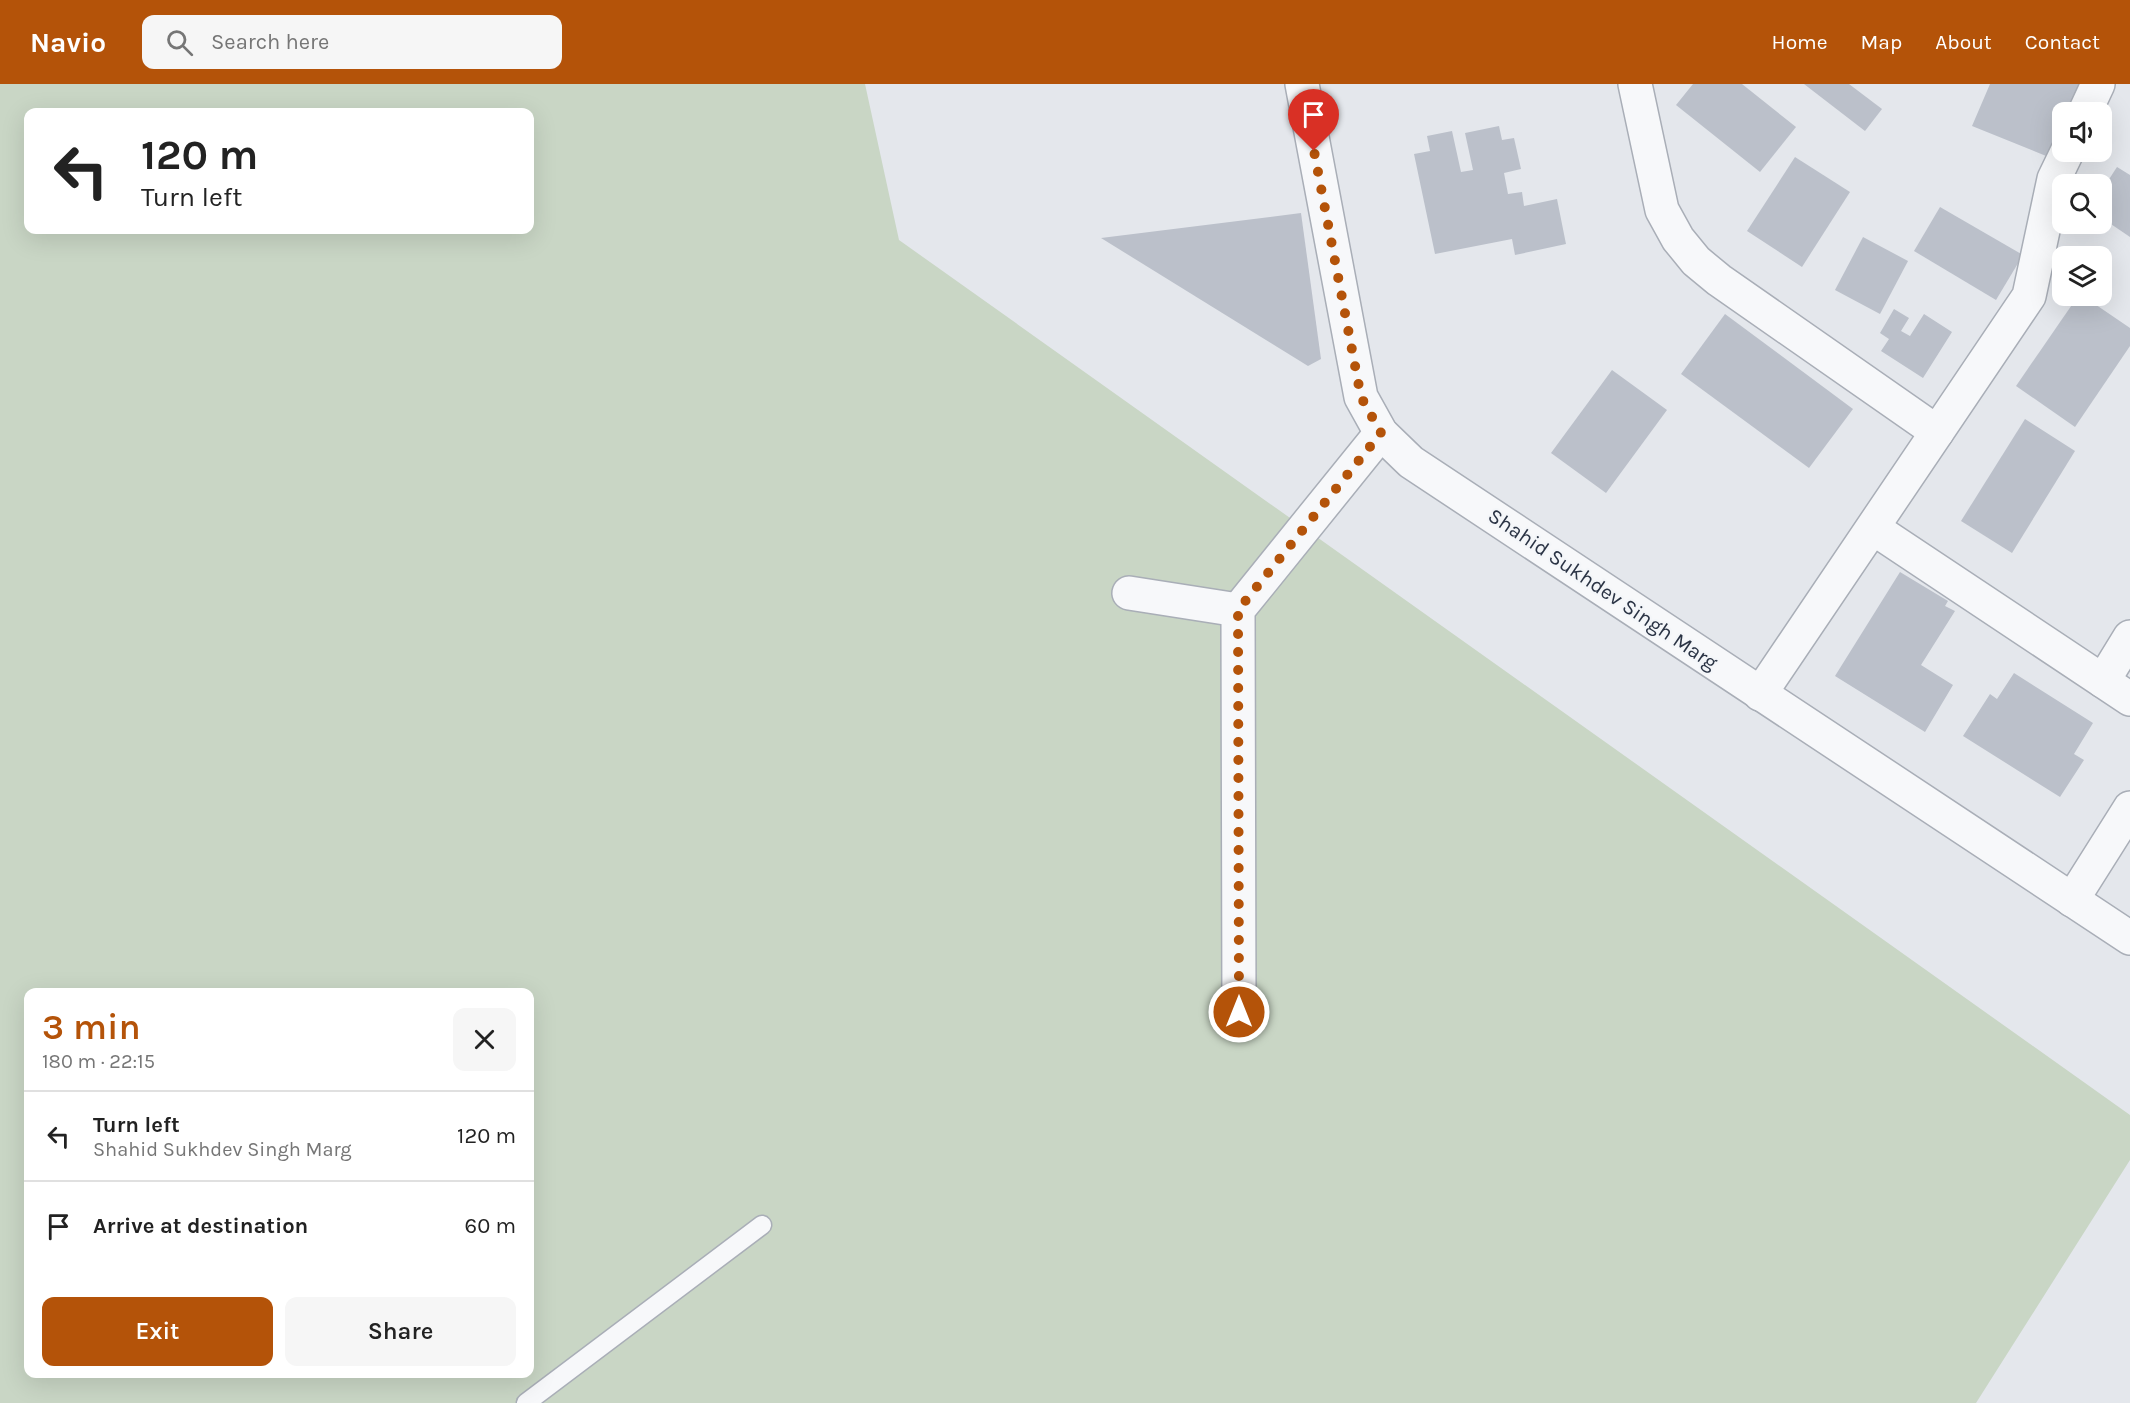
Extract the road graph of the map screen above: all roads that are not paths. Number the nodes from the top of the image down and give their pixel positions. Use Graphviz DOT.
graph roads {
  1 [pos="1302,84"];
  2 [pos="2098,84"];
  3 [pos="1640,88"];
  4 [pos="2090,102"];
  5 [pos="2062,162"];
  6 [pos="1937,432"];
  7 [pos="1381,433"];
  8 [pos="1873,528"];
  9 [pos="1129,593"];
  10 [pos="1238,610"];
  11 [pos="2130,637"];
  12 [pos="2103,681"];
  13 [pos="1761,694"];
  14 [pos="2130,699"];
  15 [pos="2130,808"];
  16 [pos="2072,900"];
  17 [pos="2130,938"];
  18 [pos="1239,1012"];
  19 [pos="762,1225"];
  20 [pos="526,1403"];
  1 -- 7 [label="street, Shahid Sukhdev Singh Marg"];
  2 -- 4 [label="street"];
  3 -- 6 [label="street"];
  5 -- 6 [label="street"];
  6 -- 8 [label="street"];
  7 -- 10 [label="street"];
  7 -- 13 [label="street, Shahid Sukhdev Singh Marg"];
  8 -- 12 [label="street"];
  8 -- 13 [label="street"];
  9 -- 10 [label="street"];
  10 -- 18 [label="street"];
  11 -- 12 [label="street"];
  12 -- 14 [label="street"];
  13 -- 16 [label="street, Shahid Sukhdev Singh Marg"];
  15 -- 16 [label="street"];
  16 -- 17 [label="street, Shahid Sukhdev Singh Marg"];
  19 -- 20 [label="lane"];
}
